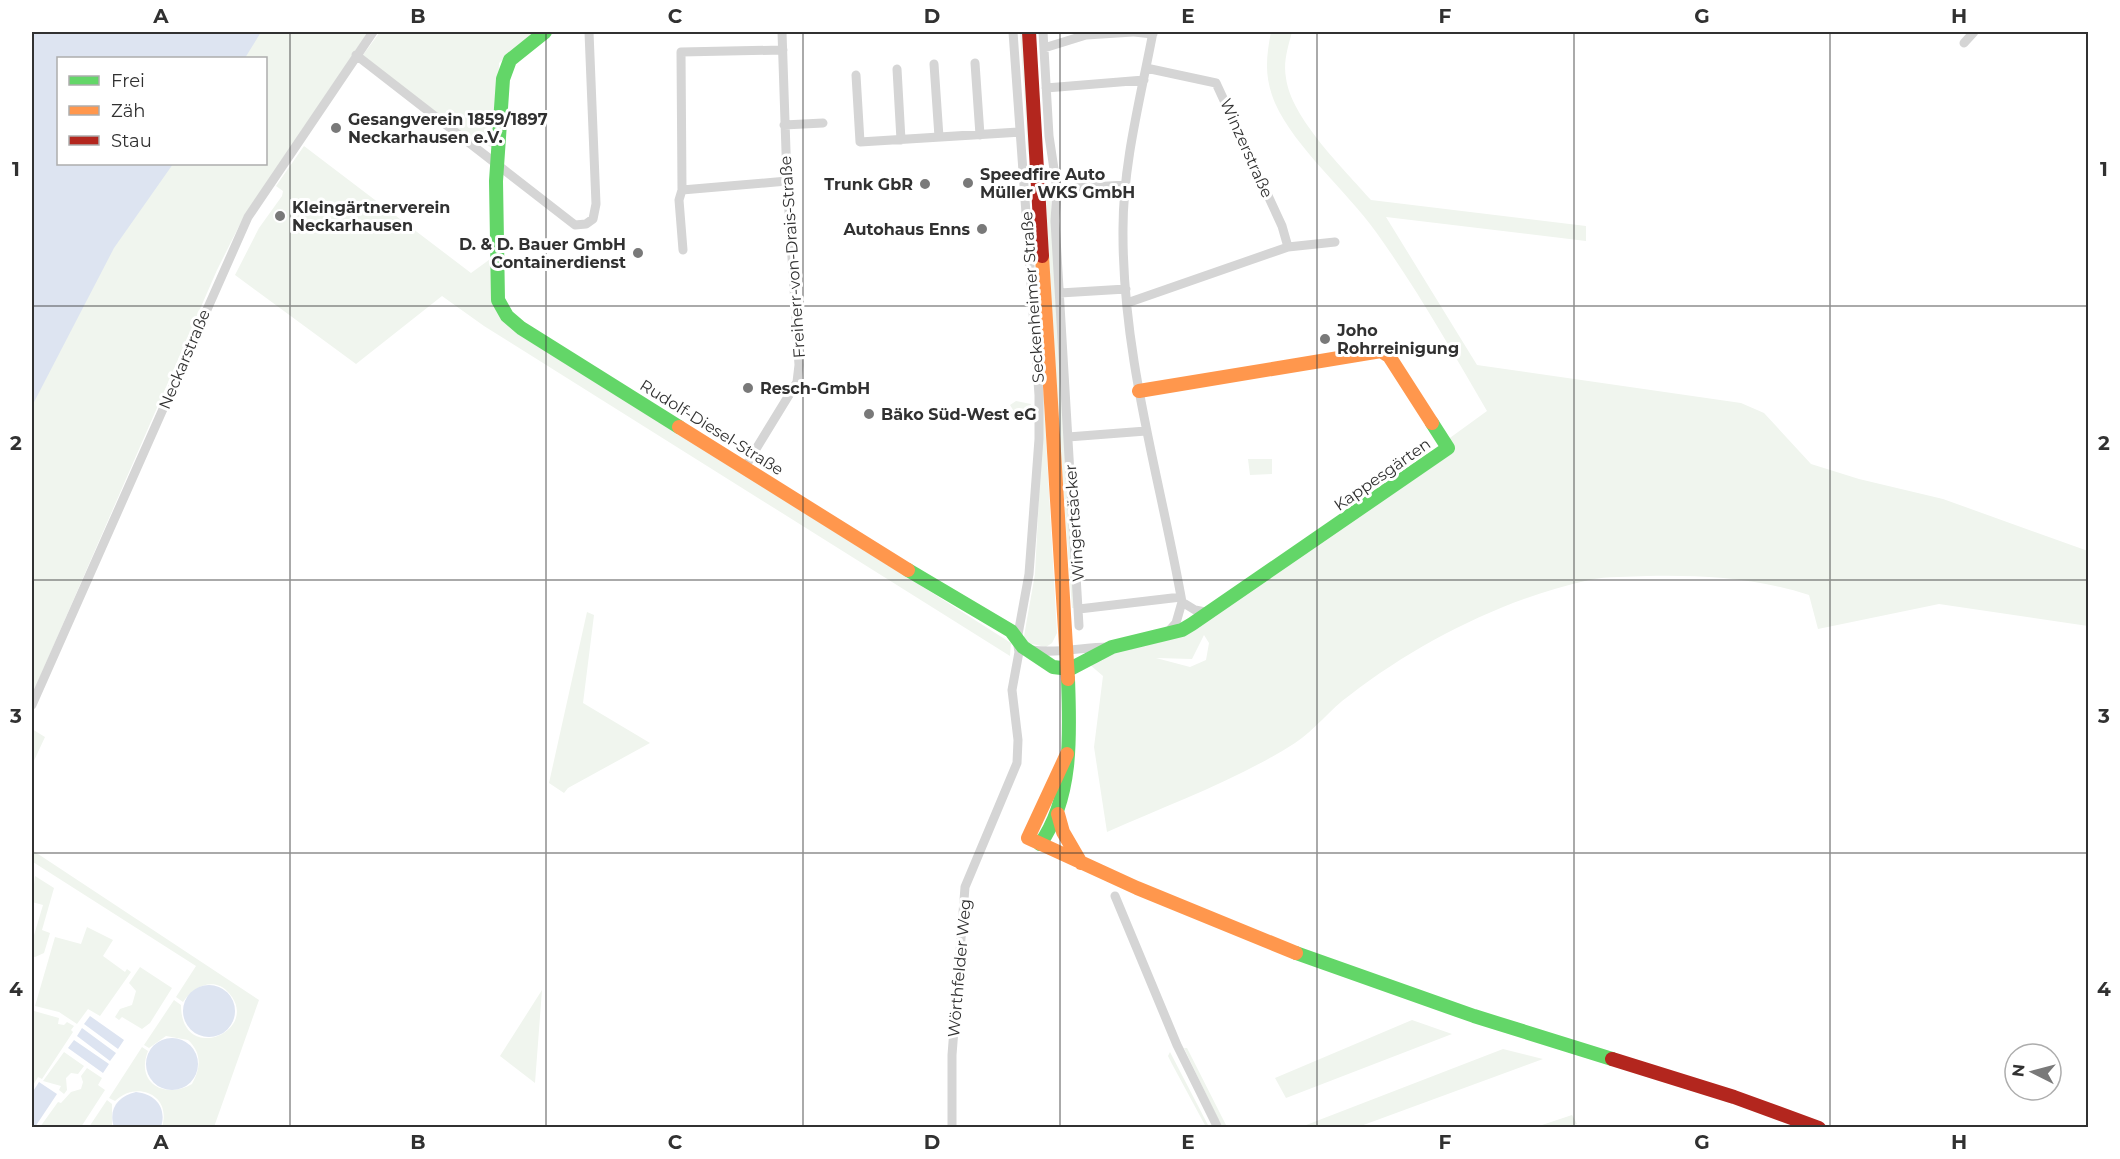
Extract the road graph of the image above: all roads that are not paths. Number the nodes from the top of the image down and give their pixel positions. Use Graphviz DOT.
graph roads {
  1 [pos="373,32"];
  2 [pos="545,32"];
  3 [pos="589,32"];
  4 [pos="782,32"];
  5 [pos="1013,32"];
  6 [pos="1029,32"];
  7 [pos="1042,32"];
  8 [pos="1133,32"];
  9 [pos="1974,32"];
  10 [pos="1153,33"];
  11 [pos="1964,43"];
  12 [pos="1044,48"];
  13 [pos="783,51"];
  14 [pos="356,55"];
  15 [pos="975,63"];
  16 [pos="934,64"];
  17 [pos="1146,68"];
  18 [pos="897,69"];
  19 [pos="856,75"];
  20 [pos="1144,80"];
  21 [pos="1046,88"];
  22 [pos="823,123"];
  23 [pos="784,125"];
  24 [pos="1020,132"];
  25 [pos="980,135"];
  26 [pos="939,137"];
  27 [pos="901,140"];
  28 [pos="497,162"];
  29 [pos="787,182"];
  30 [pos="1126,185"];
  31 [pos="1057,189"];
  32 [pos="682,190"];
  33 [pos="1335,242"];
  34 [pos="1288,248"];
  35 [pos="683,250"];
  36 [pos="1126,289"];
  37 [pos="1060,293"];
  38 [pos="1127,303"];
  39 [pos="1139,391"];
  40 [pos="1146,432"];
  41 [pos="1068,437"];
  42 [pos="745,467"];
  43 [pos="1181,599"];
  44 [pos="1079,609"];
  45 [pos="1210,613"];
  46 [pos="1079,626"];
  47 [pos="1167,633"];
  48 [pos="1017,640"];
  49 [pos="1112,647"];
  50 [pos="1030,650"];
  51 [pos="1068,650"];
  52 [pos="1070,669"];
  53 [pos="32,705"];
  54 [pos="1066,754"];
  55 [pos="1058,814"];
  56 [pos="1034,841"];
  57 [pos="1081,863"];
  58 [pos="1115,896"];
  59 [pos="952,1128"];
  60 [pos="1218,1128"];
  61 [pos="1819,1128"];
  1 -- 14 [label="street, Neckarstraße"];
  2 -- 28 [label="street, Rudolf-Diesel-Straße"];
  3 -- 28 [label="street"];
  4 -- 13 [label="street, Freiherr-von-Drais-Straße"];
  5 -- 24 [label="street, Seckenheimer Straße"];
  6 -- 51 [label="street"];
  7 -- 12 [label="street, Wingertsäcker"];
  8 -- 10 [label="street"];
  8 -- 12 [label="street"];
  9 -- 11 [label="street"];
  10 -- 17 [label="street"];
  12 -- 21 [label="street, Wingertsäcker"];
  13 -- 23 [label="street, Freiherr-von-Drais-Straße"];
  13 -- 32 [label="street"];
  14 -- 28 [label="street"];
  14 -- 53 [label="street, Neckarstraße"];
  15 -- 25 [label="street"];
  16 -- 26 [label="street"];
  17 -- 20 [label="street"];
  17 -- 34 [label="street, Winzerstraße"];
  18 -- 27 [label="street"];
  19 -- 27 [label="street"];
  20 -- 21 [label="street"];
  20 -- 30 [label="street"];
  21 -- 31 [label="street, Wingertsäcker"];
  22 -- 23 [label="street"];
  23 -- 29 [label="street, Freiherr-von-Drais-Straße"];
  24 -- 25 [label="street"];
  24 -- 48 [label="street, Seckenheimer Straße"];
  25 -- 26 [label="street"];
  26 -- 27 [label="street"];
  28 -- 42 [label="street, Rudolf-Diesel-Straße"];
  29 -- 32 [label="street"];
  29 -- 42 [label="street, Freiherr-von-Drais-Straße"];
  30 -- 31 [label="street"];
  30 -- 36 [label="street"];
  31 -- 37 [label="street, Wingertsäcker"];
  32 -- 35 [label="street"];
  33 -- 34 [label="street"];
  34 -- 38 [label="street"];
  36 -- 37 [label="street"];
  36 -- 38 [label="street"];
  37 -- 41 [label="street, Wingertsäcker"];
  38 -- 39 [label="street"];
  39 -- 40 [label="street"];
  39 -- 45 [label="street, Kappesgärten"];
  40 -- 41 [label="street"];
  40 -- 43 [label="street"];
  41 -- 44 [label="street, Wingertsäcker"];
  42 -- 48 [label="street, Rudolf-Diesel-Straße"];
  43 -- 44 [label="street"];
  43 -- 45 [label="street"];
  43 -- 47 [label="street"];
  44 -- 46 [label="street, Wingertsäcker"];
  45 -- 47 [label="street, Kappesgärten"];
  47 -- 49 [label="street, Kappesgärten"];
  48 -- 50 [label="street, Rudolf-Diesel-Straße"];
  48 -- 59 [label="street, Wörthfelder Weg"];
  49 -- 51 [label="street, Kappesgärten"];
  49 -- 52 [label="street, Kappesgärten"];
  50 -- 51 [label="street"];
  50 -- 52 [label="street, Rudolf-Diesel-Straße"];
  51 -- 52 [label="street"];
  52 -- 54 [label="street"];
  54 -- 55 [label="street"];
  54 -- 56 [label="street"];
  55 -- 56 [label="street"];
  55 -- 57 [label="street"];
  56 -- 57 [label="street"];
  57 -- 61 [label="street"];
  58 -- 60 [label="street"];
}
